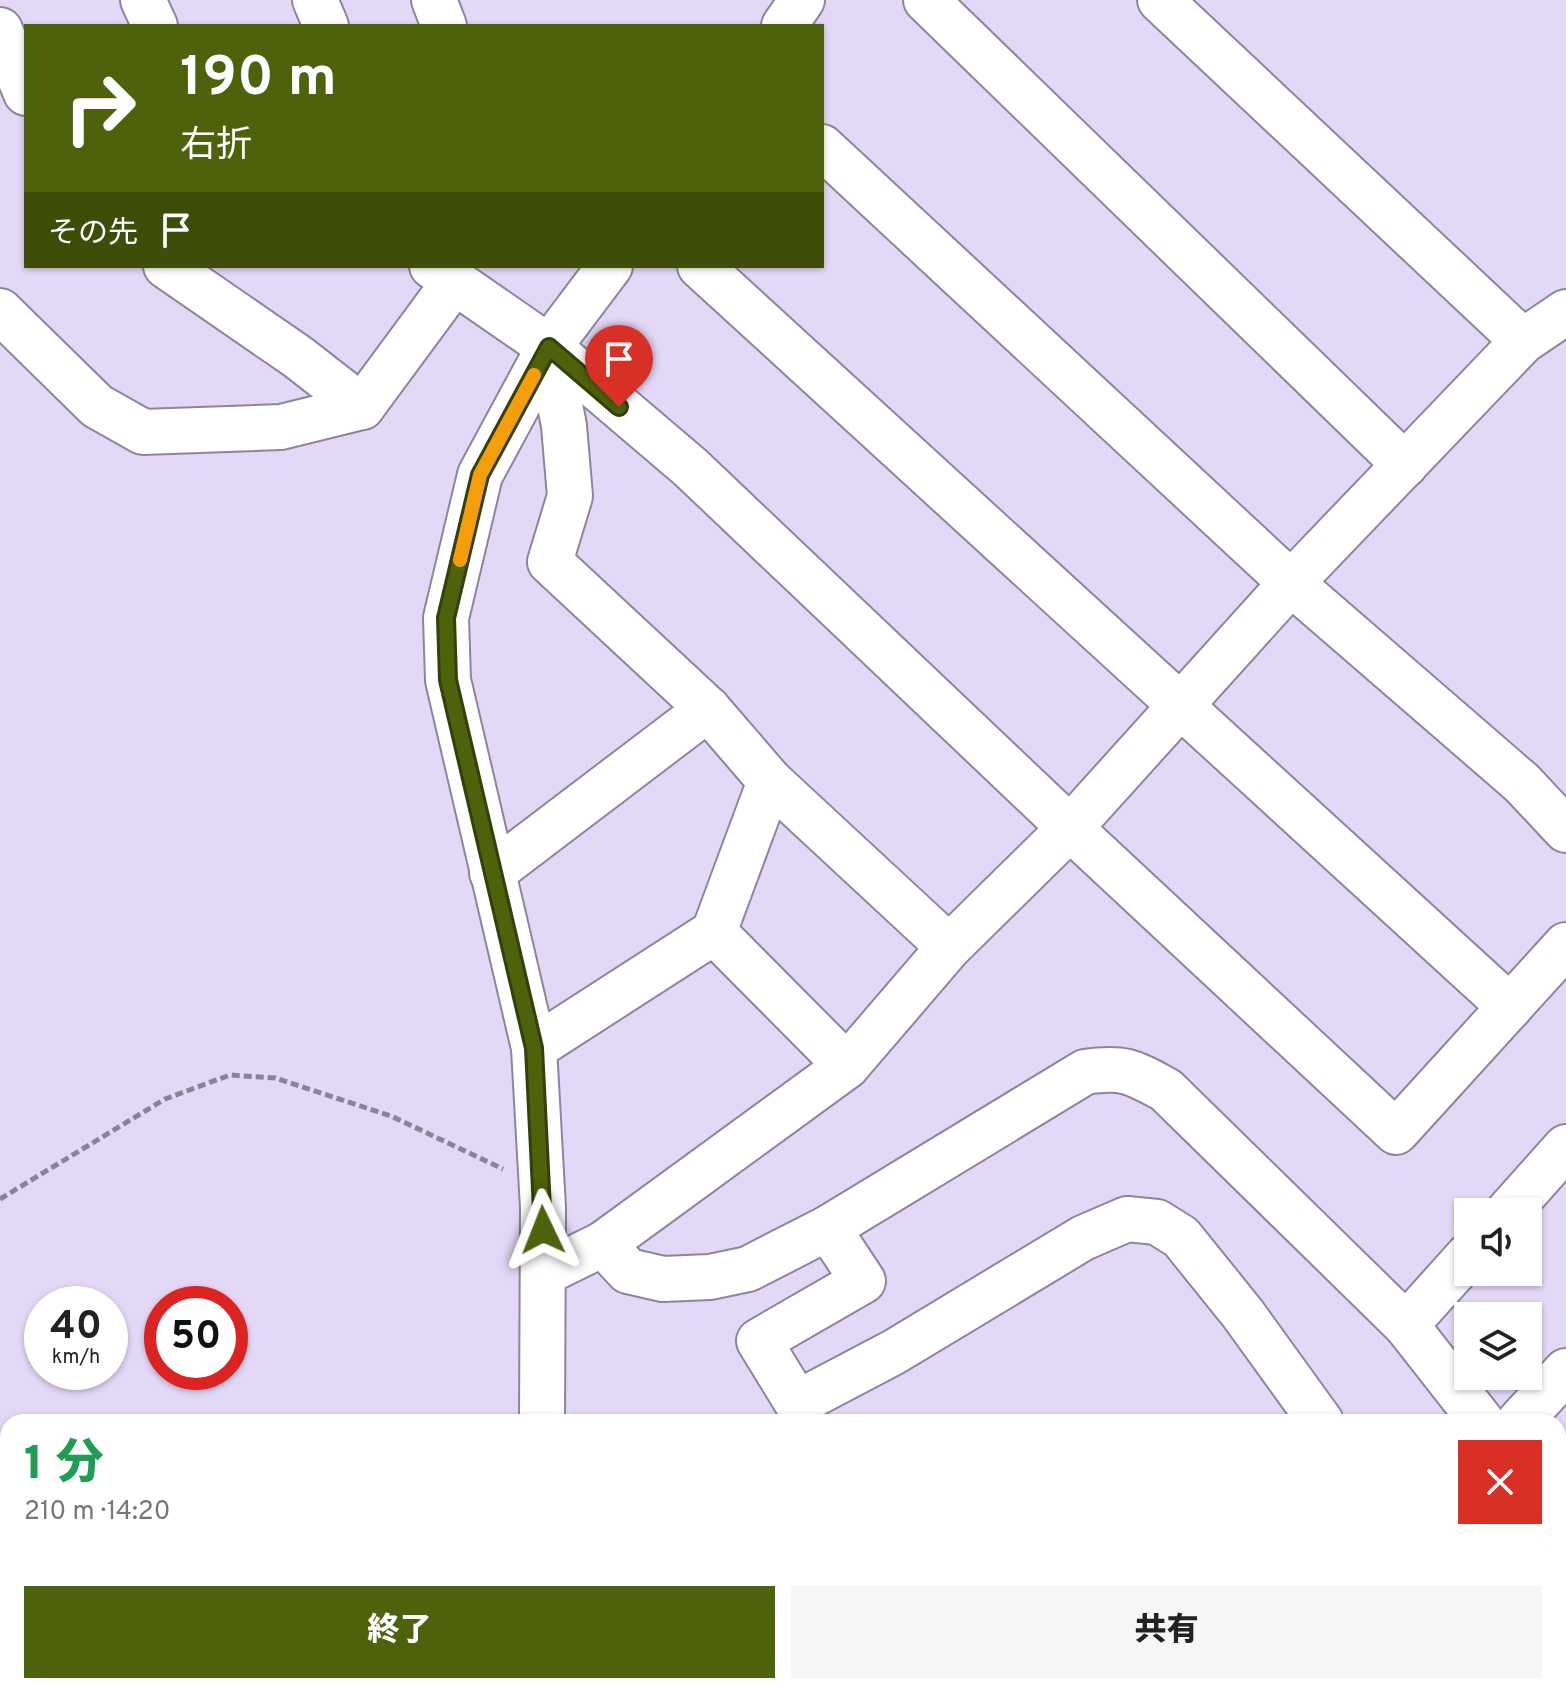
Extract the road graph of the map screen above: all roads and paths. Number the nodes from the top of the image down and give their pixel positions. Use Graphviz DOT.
graph roads {
  1 [pos="143,0"];
  2 [pos="315,0"];
  3 [pos="434,0"];
  4 [pos="802,0"];
  5 [pos="926,0"];
  6 [pos="1160,0"];
  7 [pos="154,24"];
  8 [pos="325,24"];
  9 [pos="443,24"];
  10 [pos="785,24"];
  11 [pos="0,30"];
  12 [pos="24,88"];
  13 [pos="824,149"];
  14 [pos="169,268"];
  15 [pos="608,268"];
  16 [pos="702,268"];
  17 [pos="444,274"];
  18 [pos="0,311"];
  19 [pos="1566,312"];
  20 [pos="1523,341"];
  21 [pos="549,347"];
  22 [pos="362,407"];
  23 [pos="1405,465"];
  24 [pos="1291,583"];
  25 [pos="1178,706"];
  26 [pos="708,709"];
  27 [pos="770,781"];
  28 [pos="1070,828"];
  29 [pos="1566,830"];
  30 [pos="492,873"];
  31 [pos="714,932"];
  32 [pos="1566,945"];
  33 [pos="949,947"];
  34 [pos="1510,1007"];
  35 [pos="534,1048"];
  36 [pos="847,1066"];
  37 [pos="1566,1147"];
  38 [pos="1520,1198"];
  39 [pos="0,1199"];
  40 [pos="543,1208"];
  41 [pos="828,1228"];
  42 [pos="603,1244"];
  43 [pos="1454,1272"];
  44 [pos="544,1273"];
  45 [pos="1406,1325"];
  46 [pos="1566,1371"];
  47 [pos="542,1414"];
  48 [pos="1315,1414"];
  49 [pos="1476,1414"];
  50 [pos="1526,1414"];
  1 -- 7 [label="street"];
  2 -- 8 [label="street"];
  3 -- 9 [label="street"];
  4 -- 10 [label="street"];
  5 -- 23 [label="street"];
  6 -- 20 [label="street"];
  11 -- 12 [label="street"];
  13 -- 24 [label="street"];
  14 -- 22 [label="street"];
  15 -- 21 [label="street"];
  16 -- 25 [label="street"];
  17 -- 21 [label="street"];
  17 -- 22 [label="street"];
  18 -- 22 [label="street"];
  19 -- 20 [label="street"];
  20 -- 23 [label="street"];
  21 -- 26 [label="street"];
  21 -- 28 [label="street"];
  21 -- 30 [label="street"];
  23 -- 24 [label="street"];
  24 -- 25 [label="street"];
  24 -- 29 [label="street"];
  25 -- 28 [label="street"];
  25 -- 34 [label="street"];
  26 -- 27 [label="street"];
  26 -- 30 [label="street"];
  27 -- 31 [label="street"];
  27 -- 33 [label="street"];
  28 -- 33 [label="street"];
  28 -- 34 [label="street"];
  30 -- 35 [label="street"];
  31 -- 35 [label="street"];
  31 -- 36 [label="street"];
  32 -- 34 [label="street"];
  33 -- 36 [label="street"];
  35 -- 40 [label="street"];
  36 -- 42 [label="street"];
  37 -- 38 [label="street"];
  39 -- 40 [label="path"];
  40 -- 44 [label="street"];
  41 -- 42 [label="street"];
  41 -- 45 [label="street"];
  41 -- 48 [label="street"];
  42 -- 44 [label="street"];
  43 -- 45 [label="street"];
  44 -- 47 [label="street"];
  45 -- 49 [label="street"];
  46 -- 50 [label="street"];
}
